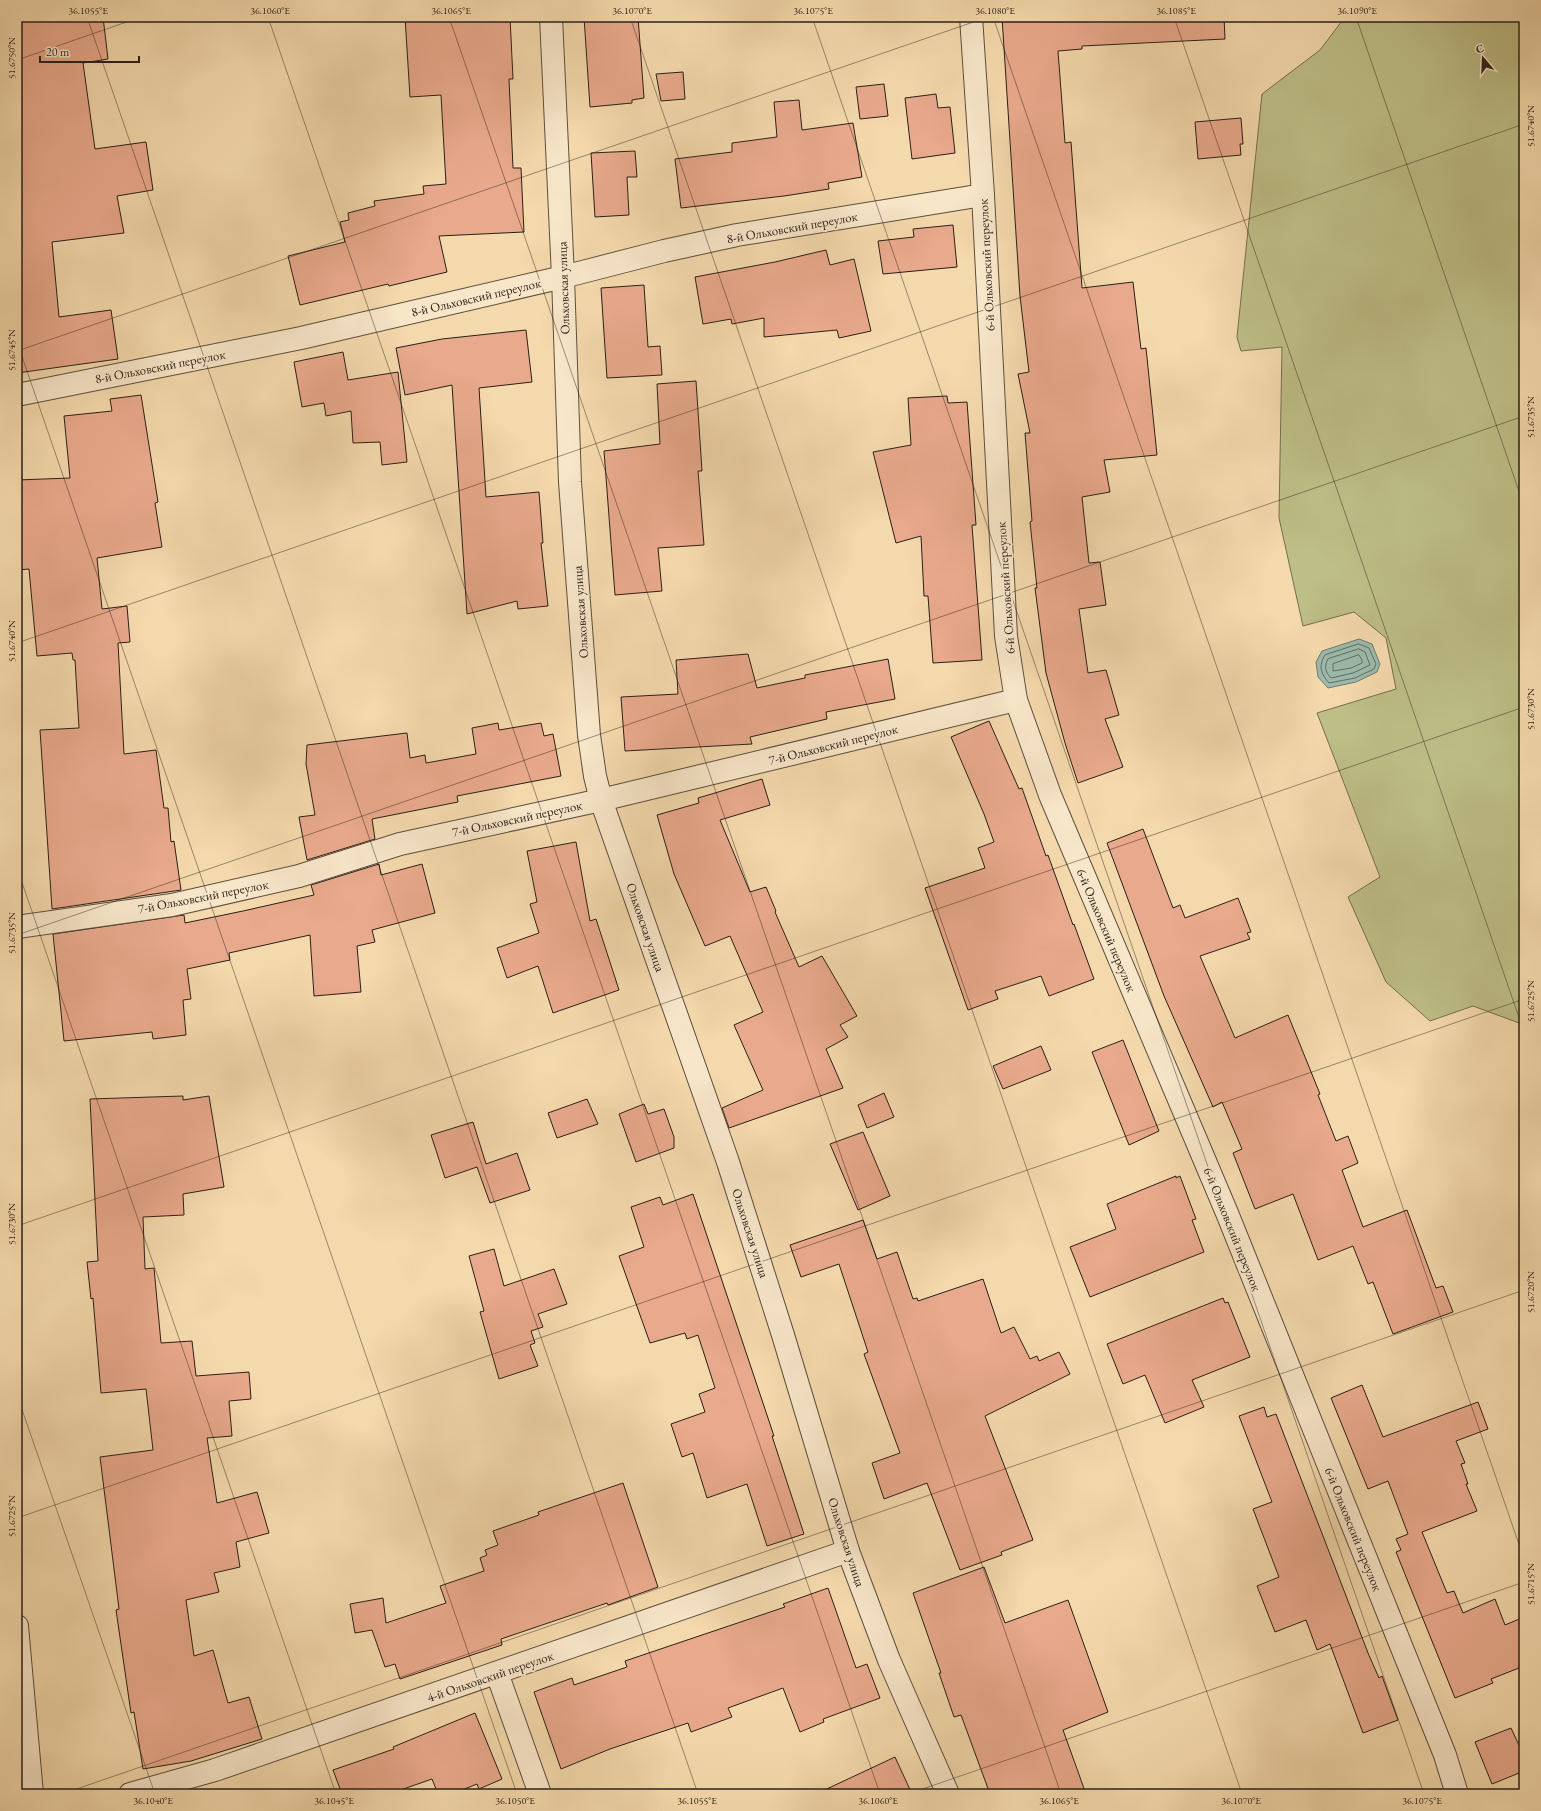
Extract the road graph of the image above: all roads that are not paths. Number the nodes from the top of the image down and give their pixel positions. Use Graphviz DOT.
graph roads {
  1 [pos="551,17"];
  2 [pos="971,17"];
  3 [pos="983,195"];
  4 [pos="563,277"];
  5 [pos="17,395"];
  6 [pos="1016,700"];
  7 [pos="601,800"];
  8 [pos="17,927"];
  9 [pos="848,1551"];
  10 [pos="17,1626"];
  11 [pos="497,1673"];
  12 [pos="32,1794"];
  13 [pos="130,1794"];
  14 [pos="540,1794"];
  15 [pos="948,1794"];
  16 [pos="1457,1794"];
  1 -- 4 [label="street, Ольховская улица"];
  2 -- 3 [label="street, 6-й Ольховский переулок"];
  3 -- 4 [label="street, 8-й Ольховский переулок"];
  3 -- 6 [label="street, 6-й Ольховский переулок"];
  4 -- 5 [label="street, 8-й Ольховский переулок"];
  4 -- 7 [label="street, Ольховская улица"];
  6 -- 7 [label="street, 7-й Ольховский переулок"];
  6 -- 16 [label="street, 6-й Ольховский переулок"];
  7 -- 8 [label="street, 7-й Ольховский переулок"];
  7 -- 9 [label="street, Ольховская улица"];
  9 -- 11 [label="street, 4-й Ольховский переулок"];
  9 -- 15 [label="street, Ольховская улица"];
  10 -- 12 [label="street"];
  11 -- 13 [label="street, 4-й Ольховский переулок"];
  11 -- 14 [label="street"];
}
